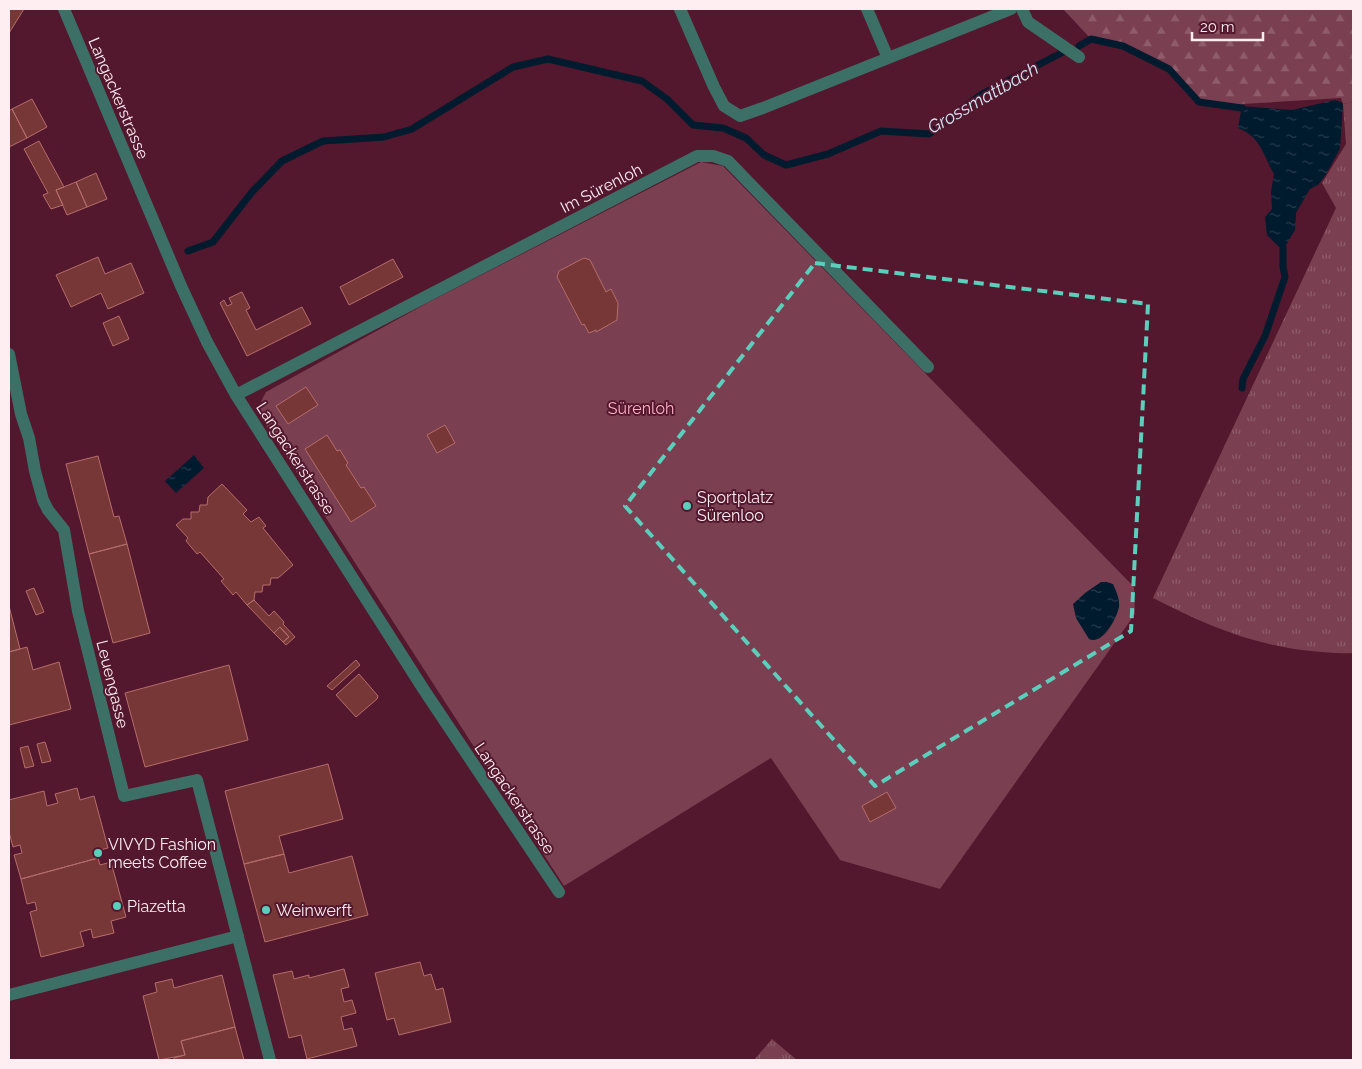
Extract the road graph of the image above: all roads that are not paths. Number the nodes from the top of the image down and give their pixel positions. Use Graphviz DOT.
graph roads {
  1 [pos="64,9"];
  2 [pos="680,9"];
  3 [pos="867,9"];
  4 [pos="1011,9"];
  5 [pos="1022,9"];
  6 [pos="1079,57"];
  7 [pos="888,58"];
  8 [pos="9,354"];
  9 [pos="928,367"];
  10 [pos="236,395"];
  11 [pos="559,892"];
  12 [pos="238,936"];
  13 [pos="9,995"];
  14 [pos="270,1060"];
  1 -- 10 [label="street, Langackerstrasse"];
  2 -- 7 [label="street"];
  3 -- 7 [label="street"];
  4 -- 7 [label="street"];
  5 -- 6 [label="street"];
  8 -- 12 [label="street, Leuengasse"];
  9 -- 10 [label="street, Im Sürenloh"];
  10 -- 11 [label="street, Langackerstrasse"];
  12 -- 13 [label="street"];
  12 -- 14 [label="street, Leuengasse"];
}
